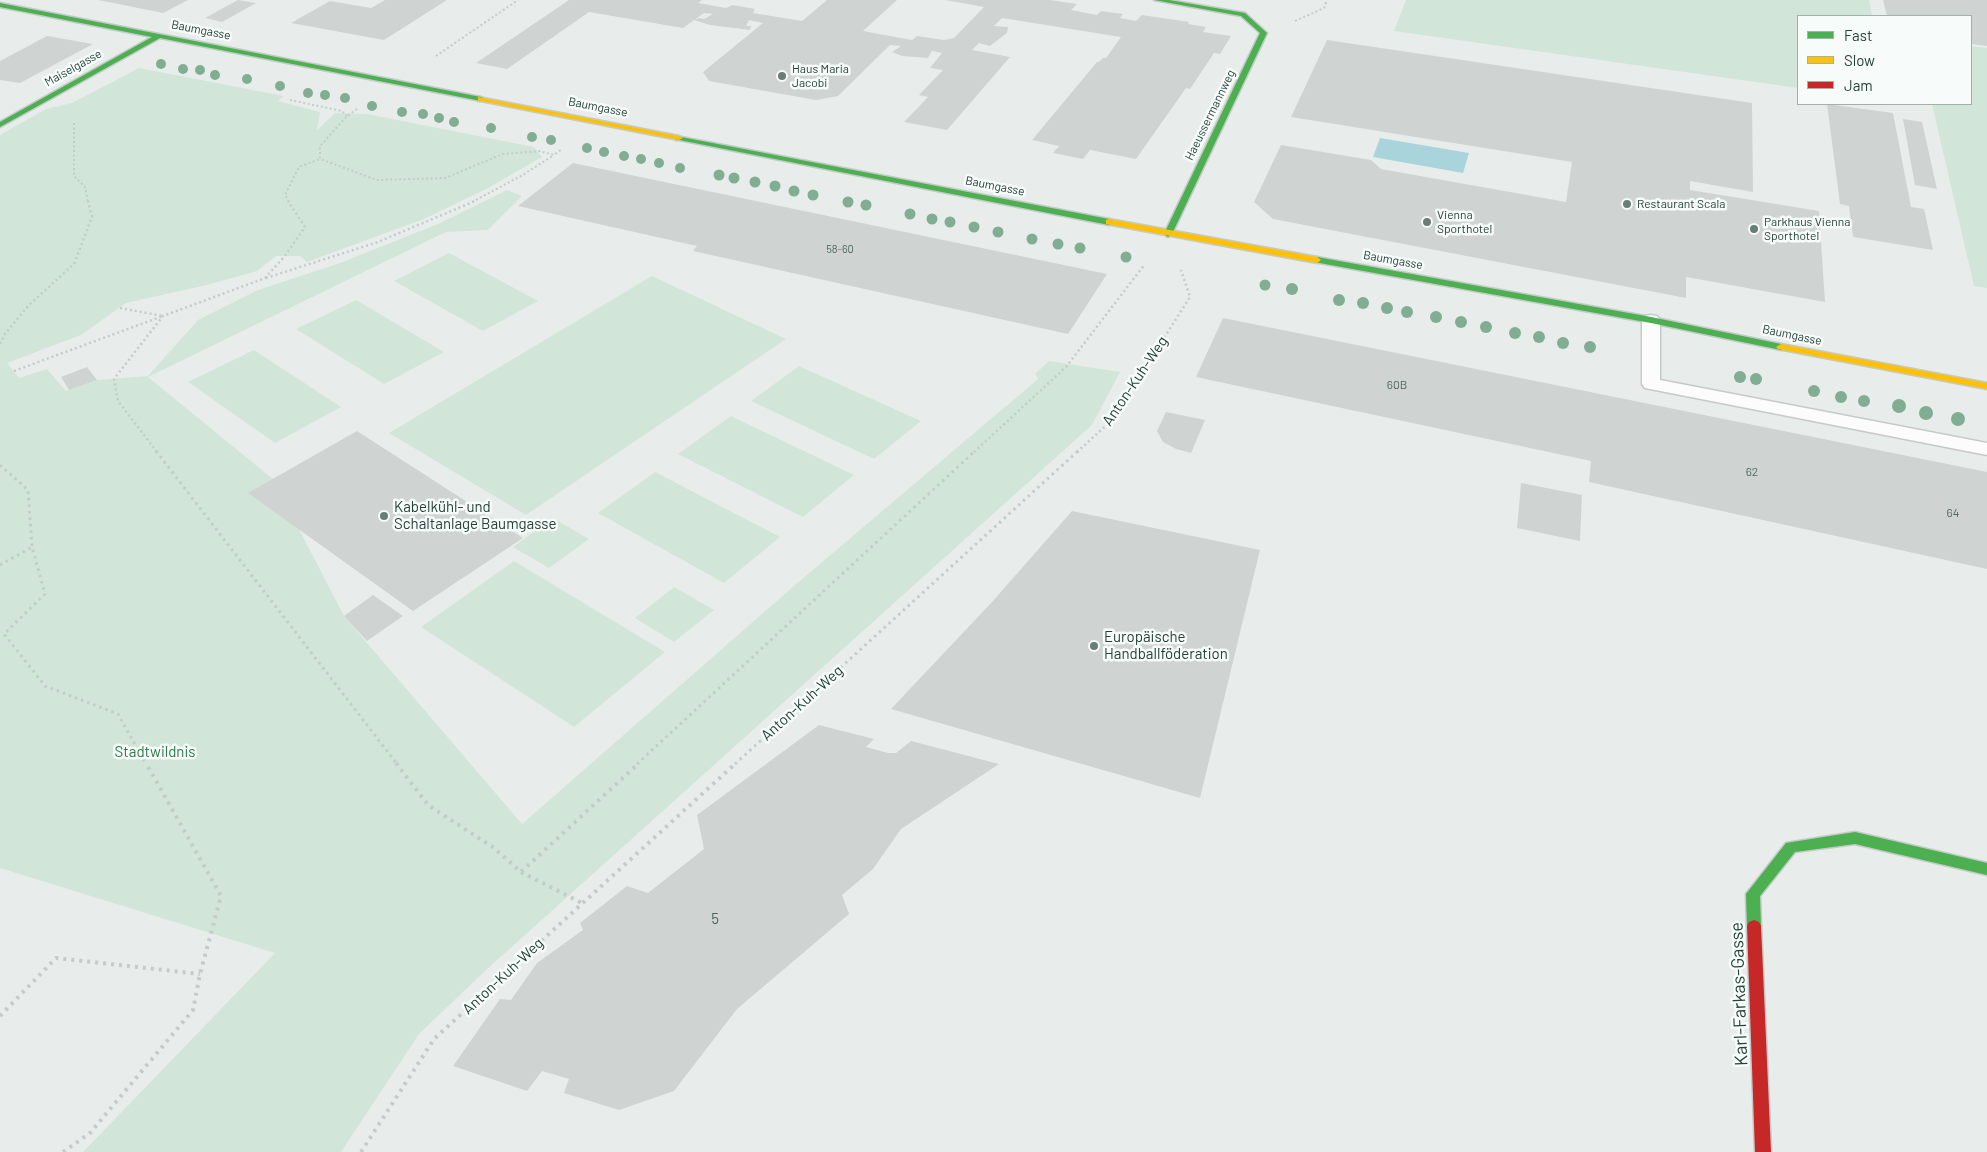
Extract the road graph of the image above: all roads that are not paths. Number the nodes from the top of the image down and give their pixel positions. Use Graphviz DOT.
graph roads {
  1 [pos="1158,0"];
  2 [pos="0,5"];
  3 [pos="159,36"];
  4 [pos="0,125"];
  5 [pos="1168,234"];
  6 [pos="1651,320"];
  7 [pos="1987,386"];
  8 [pos="1987,449"];
  9 [pos="1987,869"];
  10 [pos="1763,1152"];
  1 -- 5 [label="main road, Haeussermannweg"];
  2 -- 3 [label="main road, Baumgasse"];
  3 -- 4 [label="main road, Maiselgasse"];
  3 -- 5 [label="main road, Baumgasse"];
  5 -- 6 [label="main road, Baumgasse"];
  6 -- 7 [label="main road, Baumgasse"];
  6 -- 8 [label="lane"];
  9 -- 10 [label="main road, Karl-Farkas-Gasse"];
}
